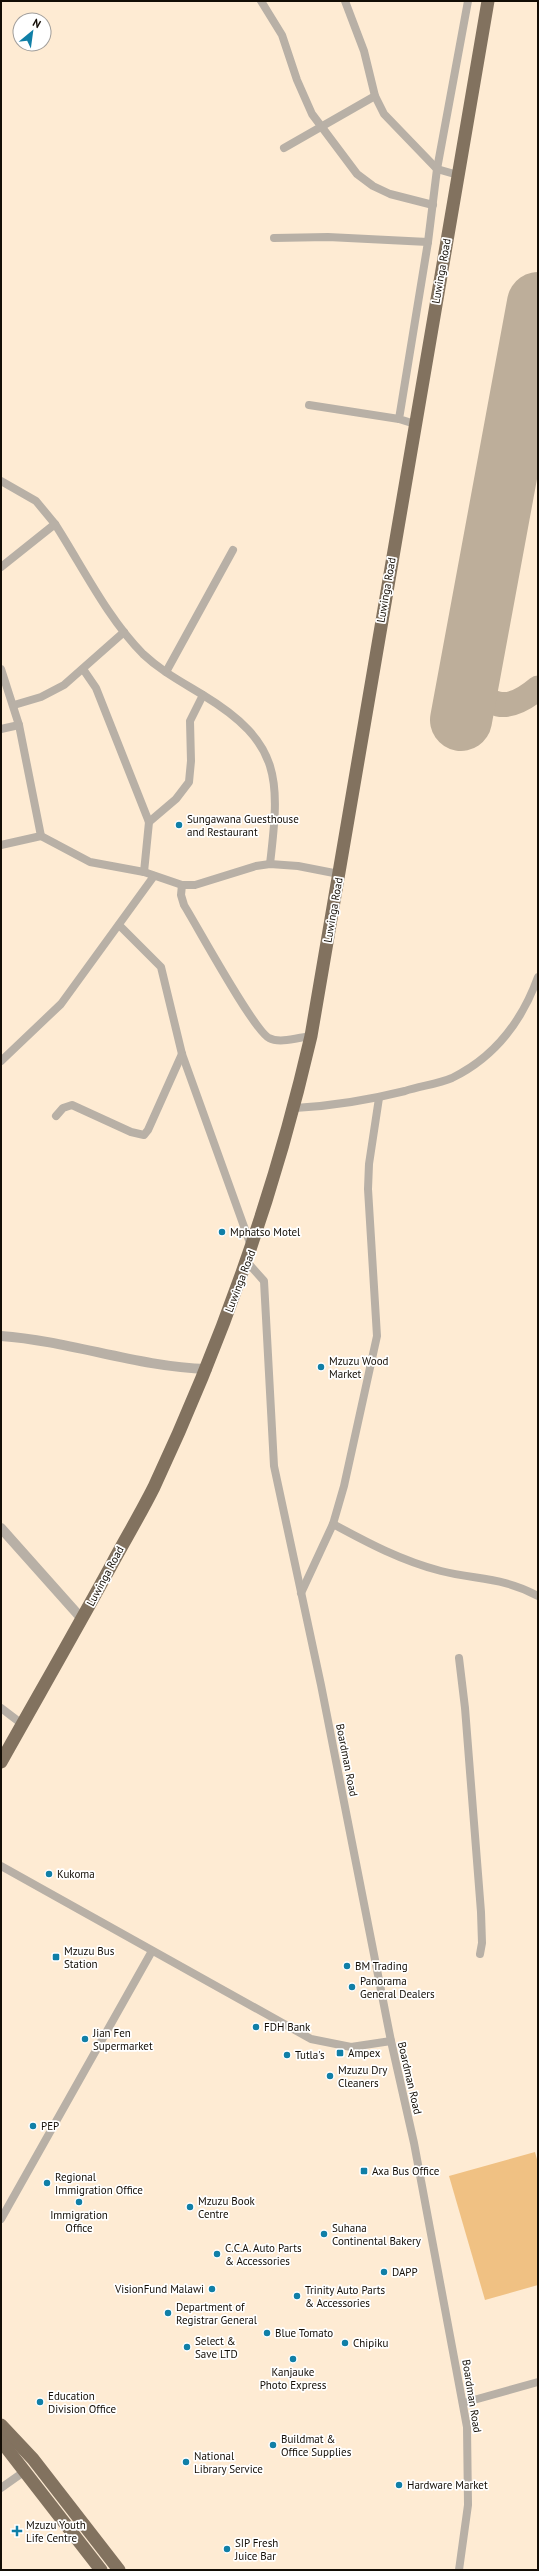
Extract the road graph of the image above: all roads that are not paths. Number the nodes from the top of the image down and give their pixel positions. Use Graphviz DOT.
graph roads {
  1 [pos="261,1"];
  2 [pos="345,1"];
  3 [pos="468,1"];
  4 [pos="488,1"];
  5 [pos="375,96"];
  6 [pos="320,126"];
  7 [pos="284,148"];
  8 [pos="437,169"];
  9 [pos="458,175"];
  10 [pos="433,205"];
  11 [pos="274,238"];
  12 [pos="428,242"];
  13 [pos="309,405"];
  14 [pos="399,419"];
  15 [pos="415,424"];
  16 [pos="1,481"];
  17 [pos="55,524"];
  18 [pos="233,550"];
  19 [pos="1,567"];
  20 [pos="124,632"];
  21 [pos="1,669"];
  22 [pos="83,669"];
  23 [pos="166,672"];
  24 [pos="203,695"];
  25 [pos="14,705"];
  26 [pos="19,725"];
  27 [pos="1,729"];
  28 [pos="150,822"];
  29 [pos="41,836"];
  30 [pos="1,845"];
  31 [pos="270,864"];
  32 [pos="144,872"];
  33 [pos="339,874"];
  34 [pos="154,876"];
  35 [pos="182,885"];
  36 [pos="119,925"];
  37 [pos="538,977"];
  38 [pos="311,1036"];
  39 [pos="182,1054"];
  40 [pos="1,1061"];
  41 [pos="379,1098"];
  42 [pos="295,1108"];
  43 [pos="56,1116"];
  44 [pos="252,1249"];
  45 [pos="247,1262"];
  46 [pos="1,1336"];
  47 [pos="207,1369"];
  48 [pos="333,1524"];
  49 [pos="1,1528"];
  50 [pos="301,1593"];
  51 [pos="538,1596"];
  52 [pos="82,1619"];
  53 [pos="459,1658"];
  54 [pos="1,1708"];
  55 [pos="22,1724"];
  56 [pos="1,1762"];
  57 [pos="1,1866"];
  58 [pos="152,1951"];
  59 [pos="480,1954"];
  60 [pos="391,2041"];
  61 [pos="1,2219"];
  62 [pos="538,2382"];
  63 [pos="463,2403"];
  64 [pos="1,2425"];
  65 [pos="1,2441"];
  66 [pos="25,2471"];
  67 [pos="1,2488"];
  68 [pos="101,2570"];
  69 [pos="119,2570"];
  70 [pos="459,2570"];
  1 -- 6 [label="street"];
  2 -- 5 [label="street"];
  3 -- 8 [label="street"];
  4 -- 9 [label="highway, Luwinga Road"];
  5 -- 6 [label="street"];
  5 -- 8 [label="street"];
  6 -- 7 [label="street"];
  6 -- 10 [label="street"];
  8 -- 9 [label="street"];
  8 -- 10 [label="street"];
  9 -- 15 [label="highway, Luwinga Road"];
  10 -- 12 [label="street"];
  11 -- 12 [label="street"];
  12 -- 14 [label="street"];
  13 -- 14 [label="street"];
  14 -- 15 [label="street"];
  15 -- 33 [label="highway, Luwinga Road"];
  16 -- 17 [label="street"];
  17 -- 19 [label="street"];
  17 -- 20 [label="street"];
  18 -- 23 [label="street"];
  20 -- 22 [label="street"];
  20 -- 23 [label="street"];
  21 -- 25 [label="street"];
  22 -- 25 [label="street"];
  22 -- 28 [label="street"];
  23 -- 24 [label="street"];
  24 -- 28 [label="street"];
  24 -- 31 [label="street"];
  25 -- 26 [label="street"];
  26 -- 27 [label="street"];
  26 -- 29 [label="street"];
  28 -- 32 [label="street"];
  29 -- 30 [label="street"];
  29 -- 32 [label="street"];
  31 -- 33 [label="street"];
  31 -- 35 [label="street"];
  32 -- 34 [label="street"];
  33 -- 38 [label="highway, Luwinga Road"];
  34 -- 35 [label="street"];
  34 -- 36 [label="street"];
  35 -- 38 [label="street"];
  36 -- 39 [label="street"];
  36 -- 40 [label="street"];
  37 -- 41 [label="street"];
  38 -- 42 [label="highway, Luwinga Road"];
  39 -- 43 [label="street"];
  39 -- 44 [label="street"];
  41 -- 42 [label="street"];
  41 -- 48 [label="street"];
  42 -- 44 [label="highway, Luwinga Road"];
  44 -- 45 [label="highway, Luwinga Road"];
  45 -- 47 [label="highway, Luwinga Road"];
  45 -- 50 [label="street, Boardman Road"];
  46 -- 47 [label="street"];
  47 -- 52 [label="highway, Luwinga Road"];
  48 -- 50 [label="street"];
  48 -- 51 [label="street"];
  49 -- 52 [label="street"];
  50 -- 60 [label="street, Boardman Road"];
  52 -- 55 [label="highway, Luwinga Road"];
  53 -- 59 [label="street"];
  54 -- 55 [label="street"];
  55 -- 56 [label="highway, Luwinga Road"];
  57 -- 58 [label="street"];
  58 -- 60 [label="street"];
  58 -- 61 [label="street"];
  60 -- 63 [label="street, Boardman Road"];
  62 -- 63 [label="street"];
  63 -- 70 [label="street, Boardman Road"];
  64 -- 69 [label="highway"];
  65 -- 66 [label="highway"];
  66 -- 67 [label="street"];
  66 -- 68 [label="highway"];
}
